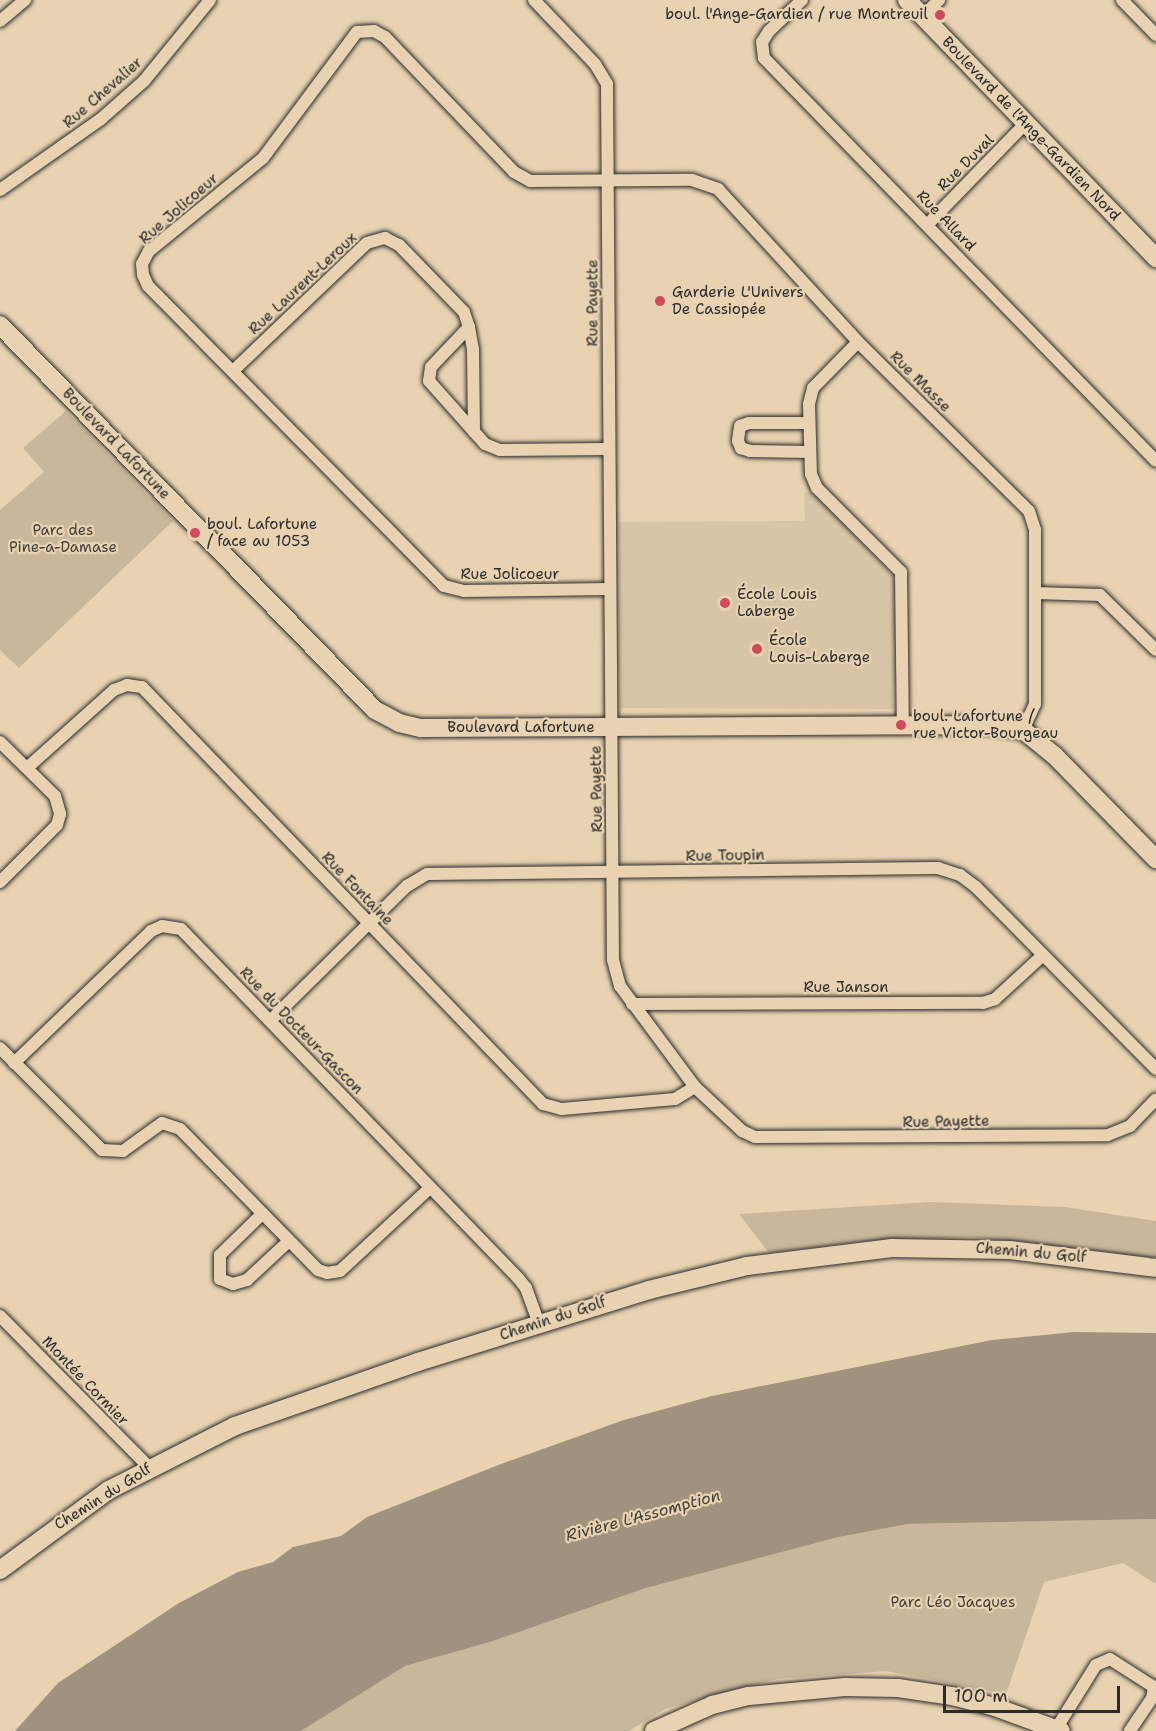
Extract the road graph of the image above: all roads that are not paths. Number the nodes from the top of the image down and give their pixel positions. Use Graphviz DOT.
graph roads {
  1 [pos="210,0"];
  2 [pos="534,0"];
  3 [pos="802,0"];
  4 [pos="907,0"];
  5 [pos="939,0"];
  6 [pos="1122,0"];
  7 [pos="18,2"];
  8 [pos="922,16"];
  9 [pos="0,21"];
  10 [pos="1156,35"];
  11 [pos="1025,124"];
  12 [pos="609,181"];
  13 [pos="0,190"];
  14 [pos="927,224"];
  15 [pos="1156,258"];
  16 [pos="0,325"];
  17 [pos="469,327"];
  18 [pos="858,342"];
  19 [pos="233,371"];
  20 [pos="809,423"];
  21 [pos="474,432"];
  22 [pos="608,449"];
  23 [pos="810,452"];
  24 [pos="1156,461"];
  25 [pos="609,589"];
  26 [pos="1035,593"];
  27 [pos="1156,650"];
  28 [pos="903,727"];
  29 [pos="611,728"];
  30 [pos="1023,730"];
  31 [pos="0,742"];
  32 [pos="27,768"];
  33 [pos="1156,859"];
  34 [pos="613,872"];
  35 [pos="0,882"];
  36 [pos="369,923"];
  37 [pos="1042,956"];
  38 [pos="632,1004"];
  39 [pos="272,1019"];
  40 [pos="0,1048"];
  41 [pos="14,1063"];
  42 [pos="1156,1069"];
  43 [pos="695,1087"];
  44 [pos="1156,1099"];
  45 [pos="429,1190"];
  46 [pos="262,1214"];
  47 [pos="289,1241"];
  48 [pos="1156,1268"];
  49 [pos="0,1316"];
  50 [pos="539,1324"];
  51 [pos="148,1467"];
  52 [pos="0,1570"];
  53 [pos="1058,1730"];
  54 [pos="654,1731"];
  55 [pos="1130,1731"];
  1 -- 13 [label="street, Rue Chevalier"];
  2 -- 12 [label="street, Rue Payette"];
  3 -- 14 [label="street, Rue Allard"];
  4 -- 8 [label="street, Boulevard de l'Ange-Gardien Nord"];
  5 -- 8 [label="street"];
  6 -- 10 [label="street"];
  7 -- 9 [label="street"];
  8 -- 11 [label="street, Boulevard de l'Ange-Gardien Nord"];
  11 -- 14 [label="street, Rue Duval"];
  11 -- 15 [label="street, Boulevard de l'Ange-Gardien Nord"];
  12 -- 18 [label="street, Rue Masse"];
  12 -- 19 [label="street, Rue Jolicoeur"];
  12 -- 22 [label="street, Rue Payette"];
  14 -- 24 [label="street, Rue Allard"];
  16 -- 29 [label="street, Boulevard Lafortune"];
  17 -- 19 [label="street, Rue Laurent-Leroux"];
  17 -- 21 [label="street, Rue Laurent-Leroux"];
  17 -- 21 [label="street"];
  18 -- 20 [label="street"];
  18 -- 26 [label="street, Rue Masse"];
  19 -- 25 [label="street, Rue Jolicoeur"];
  20 -- 23 [label="street"];
  20 -- 23 [label="street"];
  21 -- 22 [label="street"];
  22 -- 25 [label="street, Rue Payette"];
  23 -- 28 [label="street"];
  25 -- 29 [label="street, Rue Payette"];
  26 -- 27 [label="street"];
  26 -- 30 [label="street, Rue Masse"];
  28 -- 29 [label="street, Boulevard Lafortune"];
  28 -- 30 [label="street, Boulevard Lafortune"];
  29 -- 34 [label="street, Rue Payette"];
  30 -- 33 [label="street"];
  31 -- 32 [label="street"];
  32 -- 35 [label="street"];
  32 -- 36 [label="street, Rue Fontaine"];
  34 -- 36 [label="street, Rue Toupin"];
  34 -- 37 [label="street, Rue Toupin"];
  34 -- 38 [label="street, Rue Payette"];
  36 -- 39 [label="street, Rue Toupin"];
  36 -- 43 [label="street, Rue Fontaine"];
  37 -- 38 [label="street, Rue Janson"];
  37 -- 42 [label="street, Rue Toupin"];
  38 -- 43 [label="street, Rue Payette"];
  39 -- 41 [label="street, Rue du Docteur-Gascon"];
  39 -- 45 [label="street, Rue du Docteur-Gascon"];
  40 -- 41 [label="street"];
  41 -- 46 [label="street"];
  43 -- 44 [label="street, Rue Payette"];
  45 -- 47 [label="street"];
  45 -- 50 [label="street, Rue du Docteur-Gascon"];
  46 -- 47 [label="street"];
  46 -- 47 [label="street"];
  48 -- 50 [label="street, Chemin du Golf"];
  49 -- 51 [label="street, Montée Cormier"];
  50 -- 51 [label="street, Chemin du Golf"];
  51 -- 52 [label="street, Chemin du Golf"];
  53 -- 54 [label="street"];
  53 -- 55 [label="street"];
}
